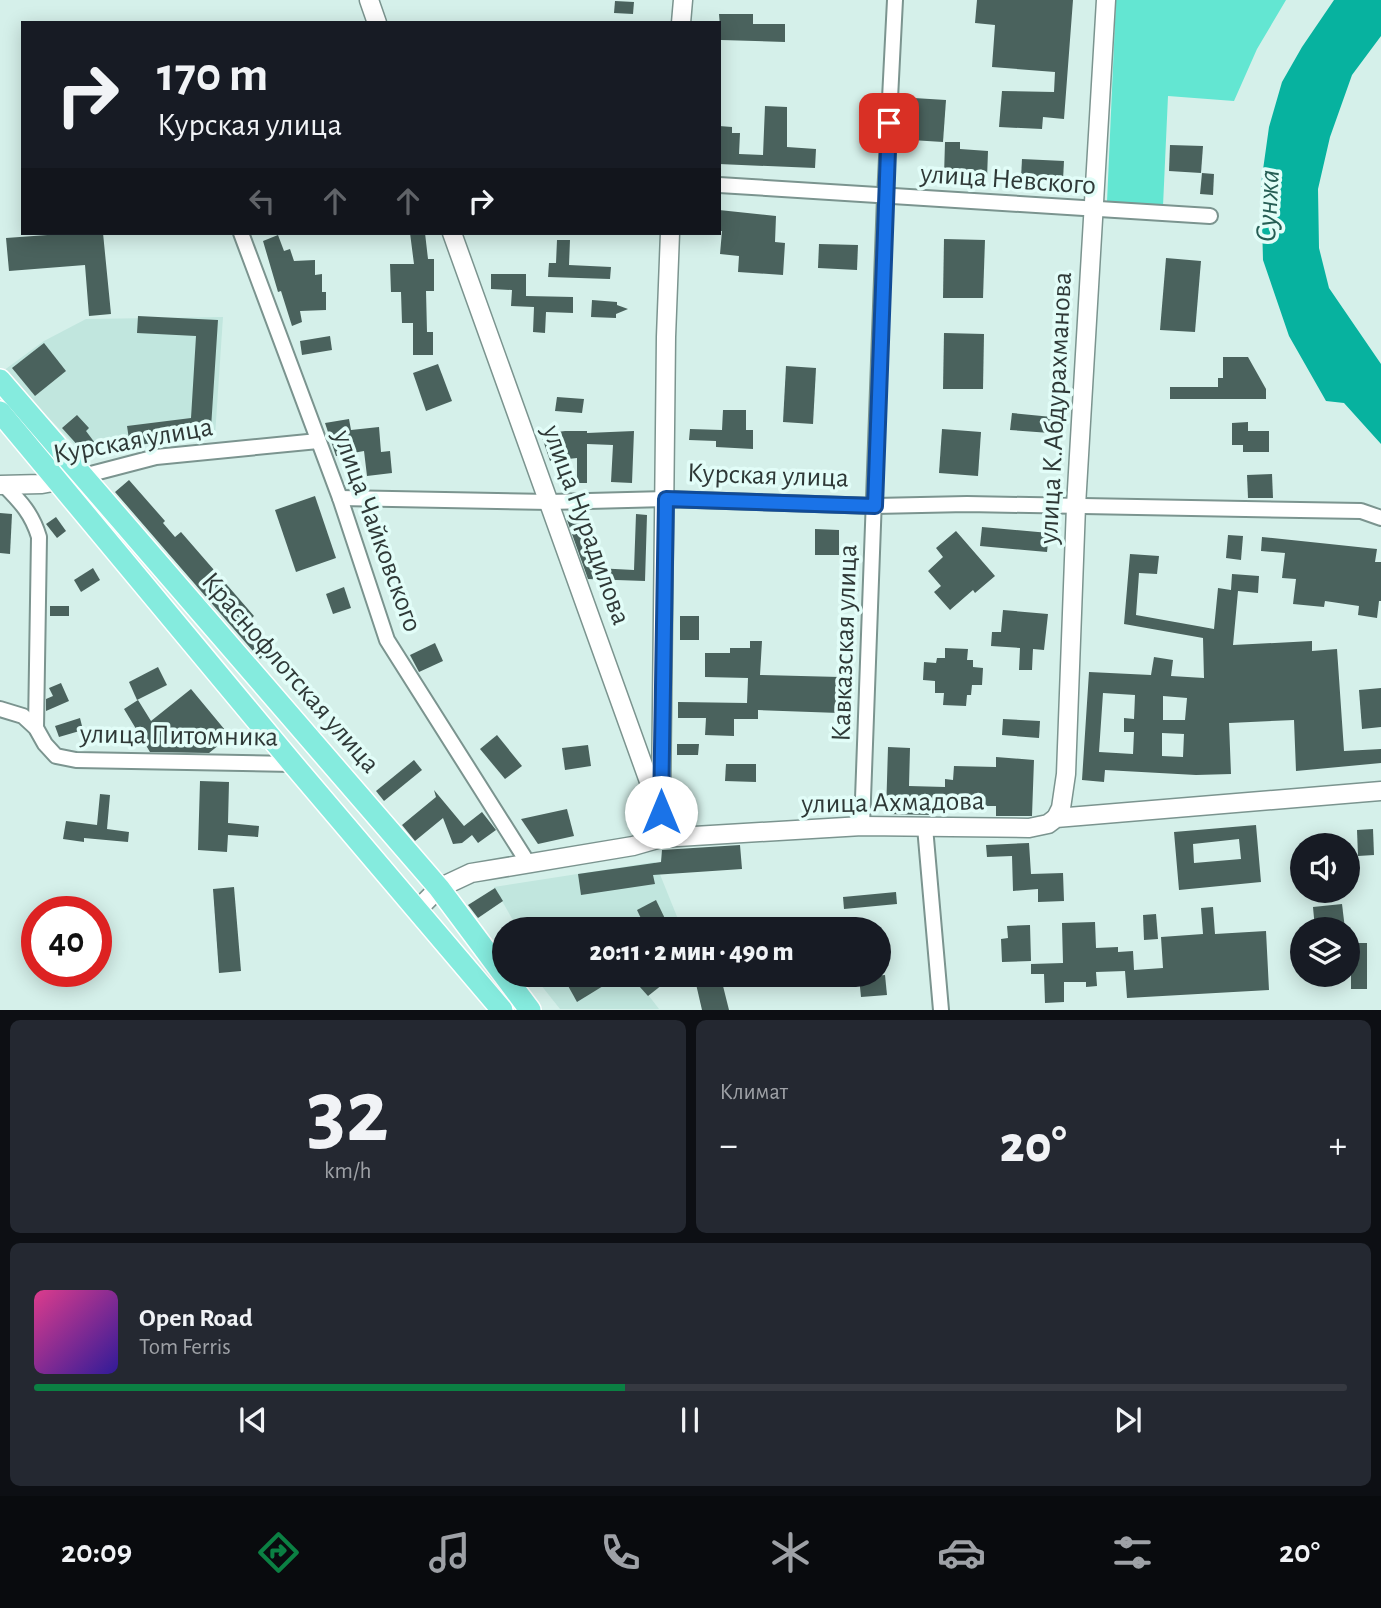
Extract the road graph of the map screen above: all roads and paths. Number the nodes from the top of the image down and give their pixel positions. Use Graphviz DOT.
graph roads {
  1 [pos="369,0"];
  2 [pos="683,0"];
  3 [pos="895,0"];
  4 [pos="1106,0"];
  5 [pos="376,21"];
  6 [pos="681,21"];
  7 [pos="721,185"];
  8 [pos="885,197"];
  9 [pos="1094,210"];
  10 [pos="1210,216"];
  11 [pos="242,235"];
  12 [pos="453,235"];
  13 [pos="670,235"];
  14 [pos="0,380"];
  15 [pos="0,412"];
  16 [pos="318,440"];
  17 [pos="83,476"];
  18 [pos="58,481"];
  19 [pos="2,485"];
  20 [pos="340,498"];
  21 [pos="666,499"];
  22 [pos="550,502"];
  23 [pos="875,506"];
  24 [pos="1076,506"];
  25 [pos="1381,518"];
  26 [pos="0,709"];
  27 [pos="36,728"];
  28 [pos="293,764"];
  29 [pos="1381,791"];
  30 [pos="1056,818"];
  31 [pos="862,826"];
  32 [pos="925,827"];
  33 [pos="661,838"];
  34 [pos="528,863"];
  35 [pos="439,888"];
  36 [pos="418,909"];
  37 [pos="502,1010"];
  38 [pos="530,1010"];
  39 [pos="941,1010"];
  1 -- 5 [label="street"];
  2 -- 6 [label="street"];
  3 -- 8 [label="street, Кавказская улица"];
  4 -- 9 [label="street, улица К.Абдурахманова"];
  7 -- 8 [label="street, улица Невского"];
  8 -- 9 [label="street, улица Невского"];
  8 -- 23 [label="street, Кавказская улица"];
  9 -- 10 [label="street, улица Невского"];
  9 -- 24 [label="street, улица К.Абдурахманова"];
  11 -- 16 [label="street, улица Чайковского"];
  12 -- 22 [label="street, улица Нурадилова"];
  13 -- 21 [label="street"];
  14 -- 17 [label="main road, Краснофлотская улица"];
  15 -- 18 [label="main road, Краснофлотская улица"];
  16 -- 17 [label="street, Курская улица"];
  16 -- 20 [label="street, улица Чайковского"];
  17 -- 18 [label="street, Курская улица"];
  17 -- 35 [label="main road, Краснофлотская улица"];
  18 -- 19 [label="street, Курская улица"];
  18 -- 28 [label="main road, Краснофлотская улица"];
  19 -- 27 [label="street"];
  20 -- 22 [label="street, Курская улица"];
  20 -- 34 [label="street, улица Чайковского"];
  21 -- 22 [label="street, Курская улица"];
  21 -- 23 [label="street, Курская улица"];
  21 -- 33 [label="street"];
  22 -- 33 [label="street, улица Нурадилова"];
  23 -- 24 [label="street, Курская улица"];
  23 -- 31 [label="street, Кавказская улица"];
  24 -- 25 [label="street, Курская улица"];
  24 -- 30 [label="street, улица К.Абдурахманова"];
  26 -- 27 [label="street, улица Питомника"];
  27 -- 28 [label="street, улица Питомника"];
  28 -- 36 [label="main road, Краснофлотская улица"];
  29 -- 30 [label="street, улица Ахмадова"];
  30 -- 32 [label="street, улица Ахмадова"];
  31 -- 32 [label="street, улица Ахмадова"];
  31 -- 33 [label="street, улица Ахмадова"];
  32 -- 39 [label="street"];
  33 -- 34 [label="street, улица Ахмадова"];
  34 -- 35 [label="street, улица Ахмадова"];
  35 -- 36 [label="street, улица Ахмадова"];
  35 -- 38 [label="main road, Краснофлотская улица"];
  36 -- 37 [label="main road, Краснофлотская улица"];
}
